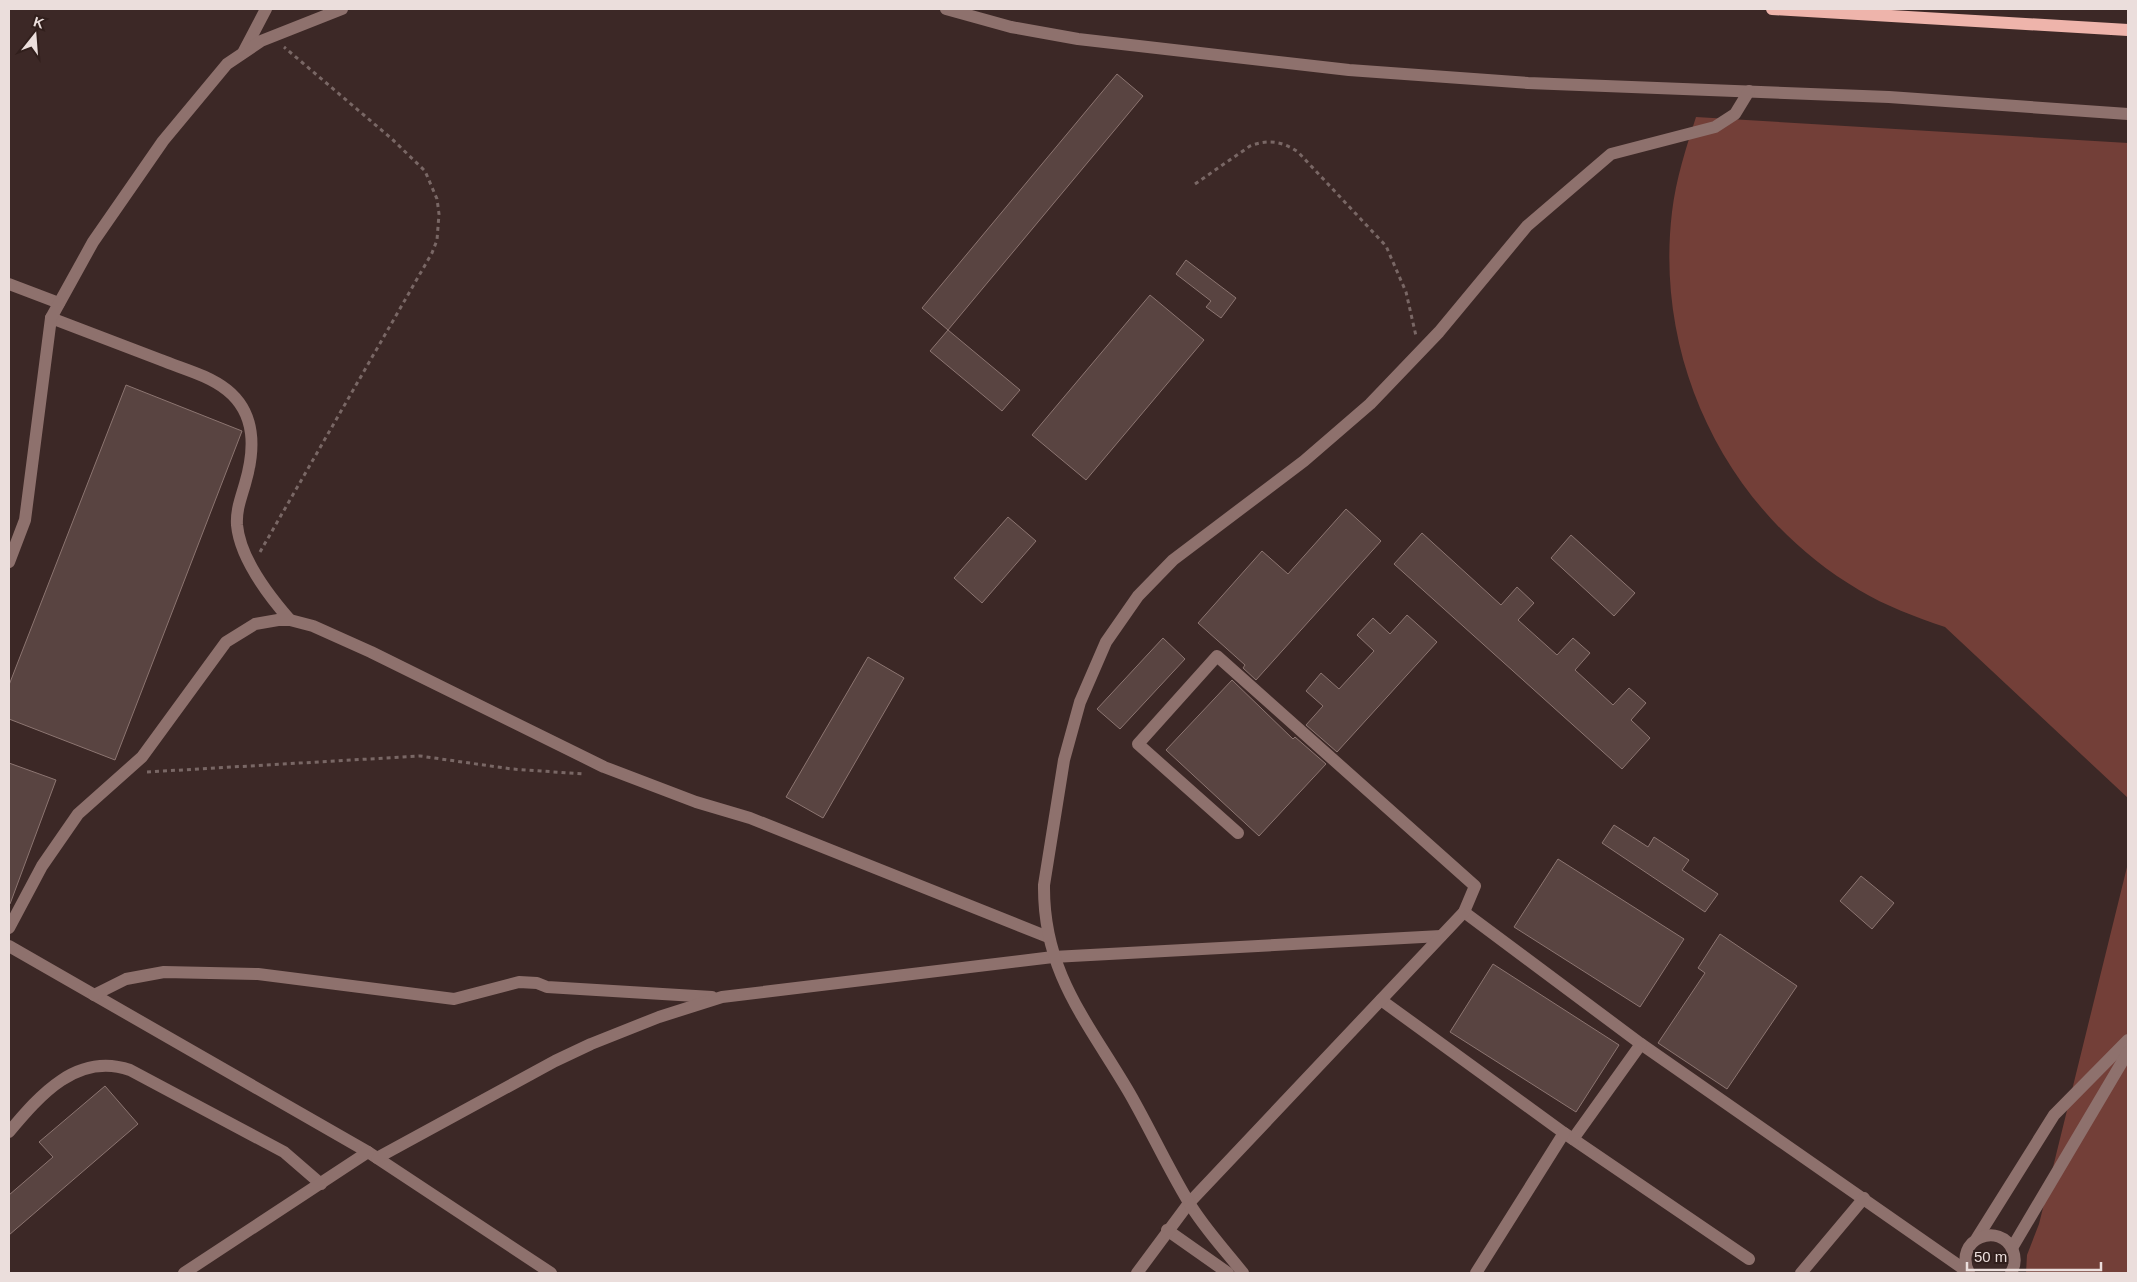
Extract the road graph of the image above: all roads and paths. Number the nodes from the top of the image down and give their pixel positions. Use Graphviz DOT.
graph roads {
  1 [pos="266,9"];
  2 [pos="342,9"];
  3 [pos="946,9"];
  4 [pos="1772,9"];
  5 [pos="2128,30"];
  6 [pos="272,36"];
  7 [pos="244,51"];
  8 [pos="1749,91"];
  9 [pos="2128,114"];
  10 [pos="1195,184"];
  11 [pos="9,284"];
  12 [pos="59,303"];
  13 [pos="51,318"];
  14 [pos="1420,352"];
  15 [pos="9,562"];
  16 [pos="252,566"];
  17 [pos="290,620"];
  18 [pos="124,773"];
  19 [pos="590,775"];
  20 [pos="1238,833"];
  21 [pos="1464,912"];
  22 [pos="9,928"];
  23 [pos="1442,936"];
  24 [pos="1048,937"];
  25 [pos="9,946"];
  26 [pos="1053,957"];
  27 [pos="94,995"];
  28 [pos="722,998"];
  29 [pos="1381,1000"];
  30 [pos="2128,1040"];
  31 [pos="1641,1044"];
  32 [pos="2128,1052"];
  33 [pos="9,1132"];
  34 [pos="1569,1136"];
  35 [pos="372,1155"];
  36 [pos="321,1184"];
  37 [pos="1864,1198"];
  38 [pos="1188,1203"];
  39 [pos="1167,1230"];
  40 [pos="1978,1238"];
  41 [pos="2012,1248"];
  42 [pos="1749,1259"];
  43 [pos="184,1273"];
  44 [pos="551,1273"];
  45 [pos="1137,1273"];
  46 [pos="1228,1273"];
  47 [pos="1243,1273"];
  48 [pos="1476,1273"];
  49 [pos="1801,1273"];
  50 [pos="1969,1273"];
  51 [pos="2011,1273"];
  1 -- 7 [label="street"];
  2 -- 6 [label="street"];
  3 -- 8 [label="street"];
  4 -- 5 [label="main road"];
  6 -- 7 [label="street"];
  6 -- 16 [label="path"];
  7 -- 12 [label="street"];
  8 -- 9 [label="street"];
  8 -- 14 [label="street"];
  10 -- 14 [label="path"];
  11 -- 12 [label="street"];
  12 -- 13 [label="street"];
  13 -- 15 [label="street"];
  13 -- 16 [label="street"];
  14 -- 24 [label="street"];
  16 -- 17 [label="street"];
  17 -- 18 [label="street"];
  17 -- 24 [label="street"];
  18 -- 19 [label="path"];
  18 -- 22 [label="street"];
  20 -- 21 [label="street"];
  21 -- 23 [label="street"];
  21 -- 31 [label="street"];
  23 -- 26 [label="street"];
  23 -- 29 [label="street"];
  24 -- 26 [label="street"];
  25 -- 27 [label="street"];
  26 -- 28 [label="street"];
  26 -- 38 [label="street"];
  27 -- 28 [label="street"];
  27 -- 35 [label="street"];
  28 -- 35 [label="street"];
  29 -- 34 [label="street"];
  29 -- 38 [label="street"];
  30 -- 40 [label="street"];
  31 -- 34 [label="street"];
  31 -- 37 [label="street"];
  32 -- 41 [label="street"];
  33 -- 36 [label="street"];
  34 -- 42 [label="street"];
  34 -- 48 [label="street"];
  35 -- 36 [label="street"];
  35 -- 44 [label="street"];
  36 -- 43 [label="street"];
  37 -- 49 [label="street"];
  37 -- 50 [label="street"];
  38 -- 39 [label="street"];
  38 -- 47 [label="street"];
  39 -- 45 [label="street"];
  39 -- 46 [label="street"];
  40 -- 41 [label="street"];
  40 -- 50 [label="street"];
  41 -- 51 [label="street"];
}
